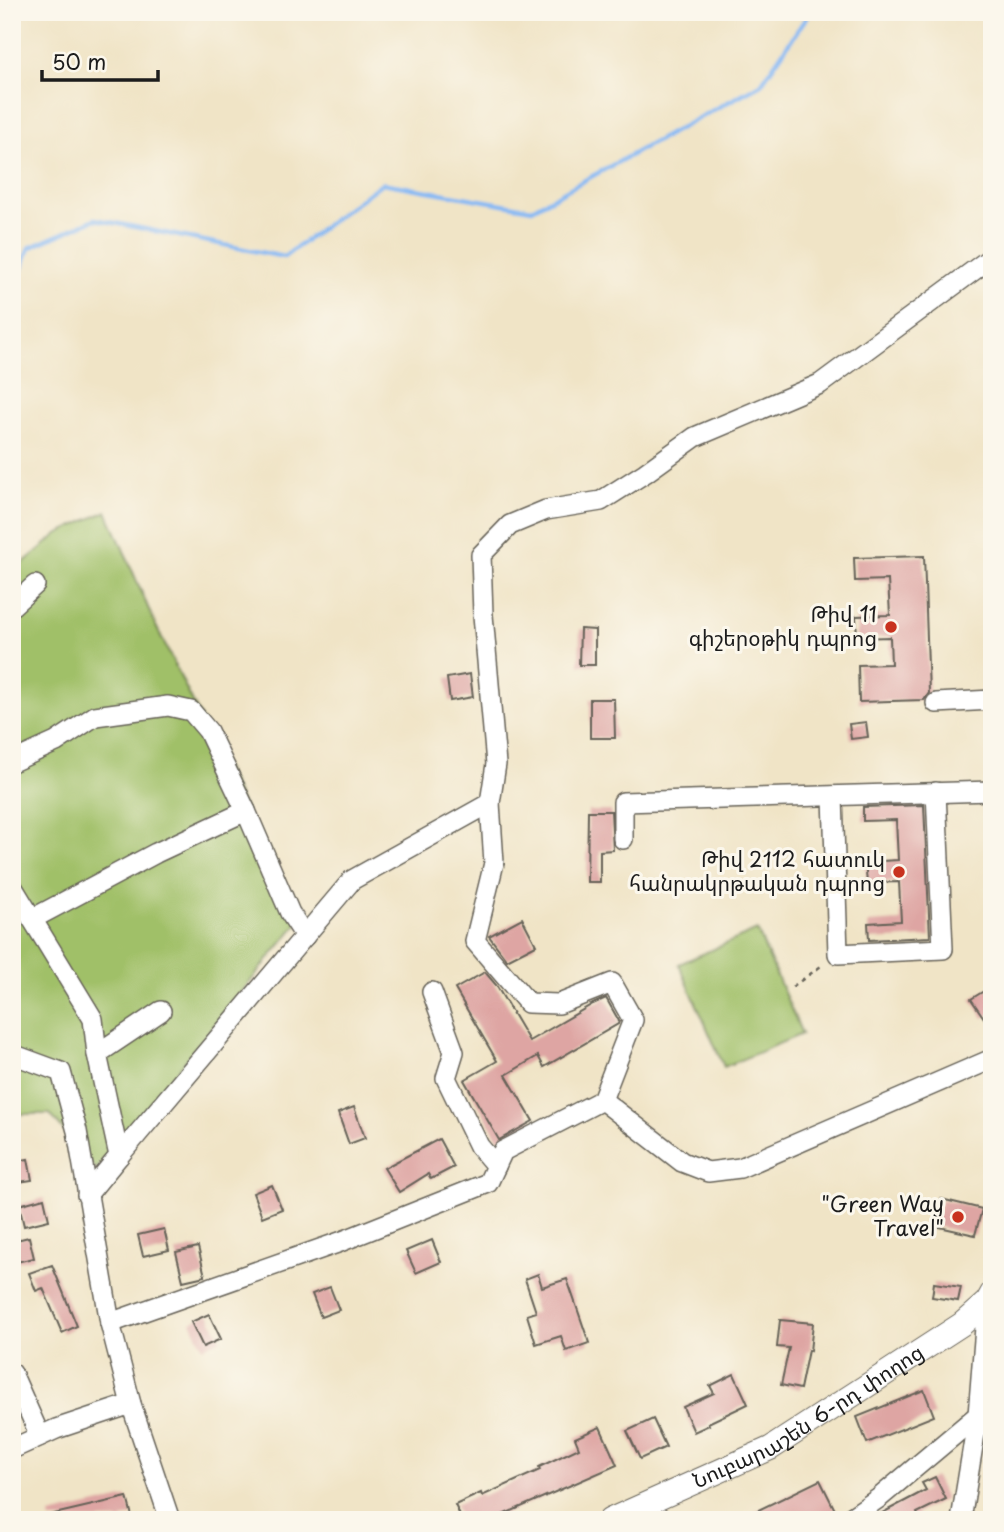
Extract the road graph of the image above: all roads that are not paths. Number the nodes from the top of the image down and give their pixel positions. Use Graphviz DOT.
graph roads {
  1 [pos="992,257"];
  2 [pos="35,584"];
  3 [pos="12,606"];
  4 [pos="992,700"];
  5 [pos="936,703"];
  6 [pos="12,762"];
  7 [pos="992,791"];
  8 [pos="936,792"];
  9 [pos="833,796"];
  10 [pos="490,803"];
  11 [pos="246,811"];
  12 [pos="623,839"];
  13 [pos="12,886"];
  14 [pos="32,919"];
  15 [pos="305,936"];
  16 [pos="432,992"];
  17 [pos="161,1011"];
  18 [pos="12,1054"];
  19 [pos="97,1054"];
  20 [pos="992,1059"];
  21 [pos="602,1100"];
  22 [pos="119,1156"];
  23 [pos="496,1166"];
  24 [pos="88,1195"];
  25 [pos="990,1297"];
  26 [pos="110,1323"];
  27 [pos="12,1373"];
  28 [pos="131,1404"];
  29 [pos="978,1415"];
  30 [pos="40,1436"];
  31 [pos="12,1449"];
  32 [pos="170,1520"];
  33 [pos="610,1520"];
  34 [pos="846,1520"];
  35 [pos="961,1520"];
  1 -- 10 [label="street"];
  2 -- 3 [label="street"];
  4 -- 5 [label="street"];
  6 -- 11 [label="street"];
  7 -- 8 [label="street"];
  8 -- 9 [label="street"];
  8 -- 9 [label="street"];
  9 -- 12 [label="street"];
  10 -- 15 [label="street"];
  10 -- 21 [label="street"];
  11 -- 14 [label="street"];
  11 -- 15 [label="street"];
  13 -- 14 [label="street"];
  14 -- 19 [label="street"];
  15 -- 22 [label="street"];
  16 -- 23 [label="street"];
  17 -- 19 [label="street"];
  18 -- 24 [label="street"];
  19 -- 22 [label="street"];
  20 -- 21 [label="street"];
  21 -- 23 [label="street"];
  22 -- 24 [label="street"];
  23 -- 26 [label="street"];
  24 -- 26 [label="street"];
  25 -- 29 [label="street"];
  25 -- 33 [label="main road, Նուբարաշեն 6-րդ փողոց"];
  26 -- 28 [label="street"];
  27 -- 30 [label="street"];
  28 -- 30 [label="street"];
  28 -- 32 [label="street"];
  29 -- 34 [label="street"];
  29 -- 35 [label="street"];
  30 -- 31 [label="street"];
}
